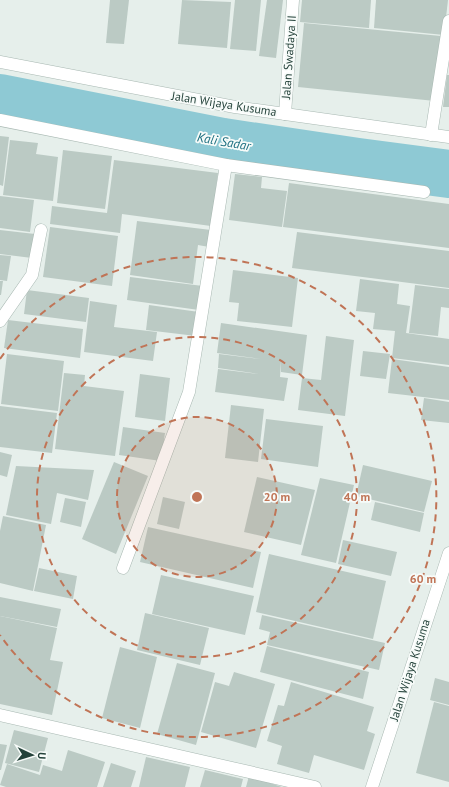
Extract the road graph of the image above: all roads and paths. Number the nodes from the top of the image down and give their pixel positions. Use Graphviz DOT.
graph roads {
  1 [pos="293,0"];
  2 [pos="449,21"];
  3 [pos="0,62"];
  4 [pos="285,114"];
  5 [pos="0,120"];
  6 [pos="431,135"];
  7 [pos="449,137"];
  8 [pos="226,165"];
  9 [pos="424,192"];
  10 [pos="41,230"];
  11 [pos="0,321"];
  12 [pos="449,553"];
  13 [pos="123,568"];
  14 [pos="0,714"];
  15 [pos="315,787"];
  16 [pos="372,787"];
  1 -- 4 [label="street, Jalan Swadaya II"];
  2 -- 6 [label="street"];
  3 -- 4 [label="street, Jalan Wijaya Kusuma"];
  4 -- 6 [label="street, Jalan Wijaya Kusuma"];
  5 -- 8 [label="street"];
  6 -- 7 [label="street, Jalan Wijaya Kusuma"];
  8 -- 9 [label="street"];
  8 -- 13 [label="street"];
  10 -- 11 [label="street"];
  12 -- 16 [label="street, Jalan Wijaya Kusuma"];
  14 -- 15 [label="street"];
}
